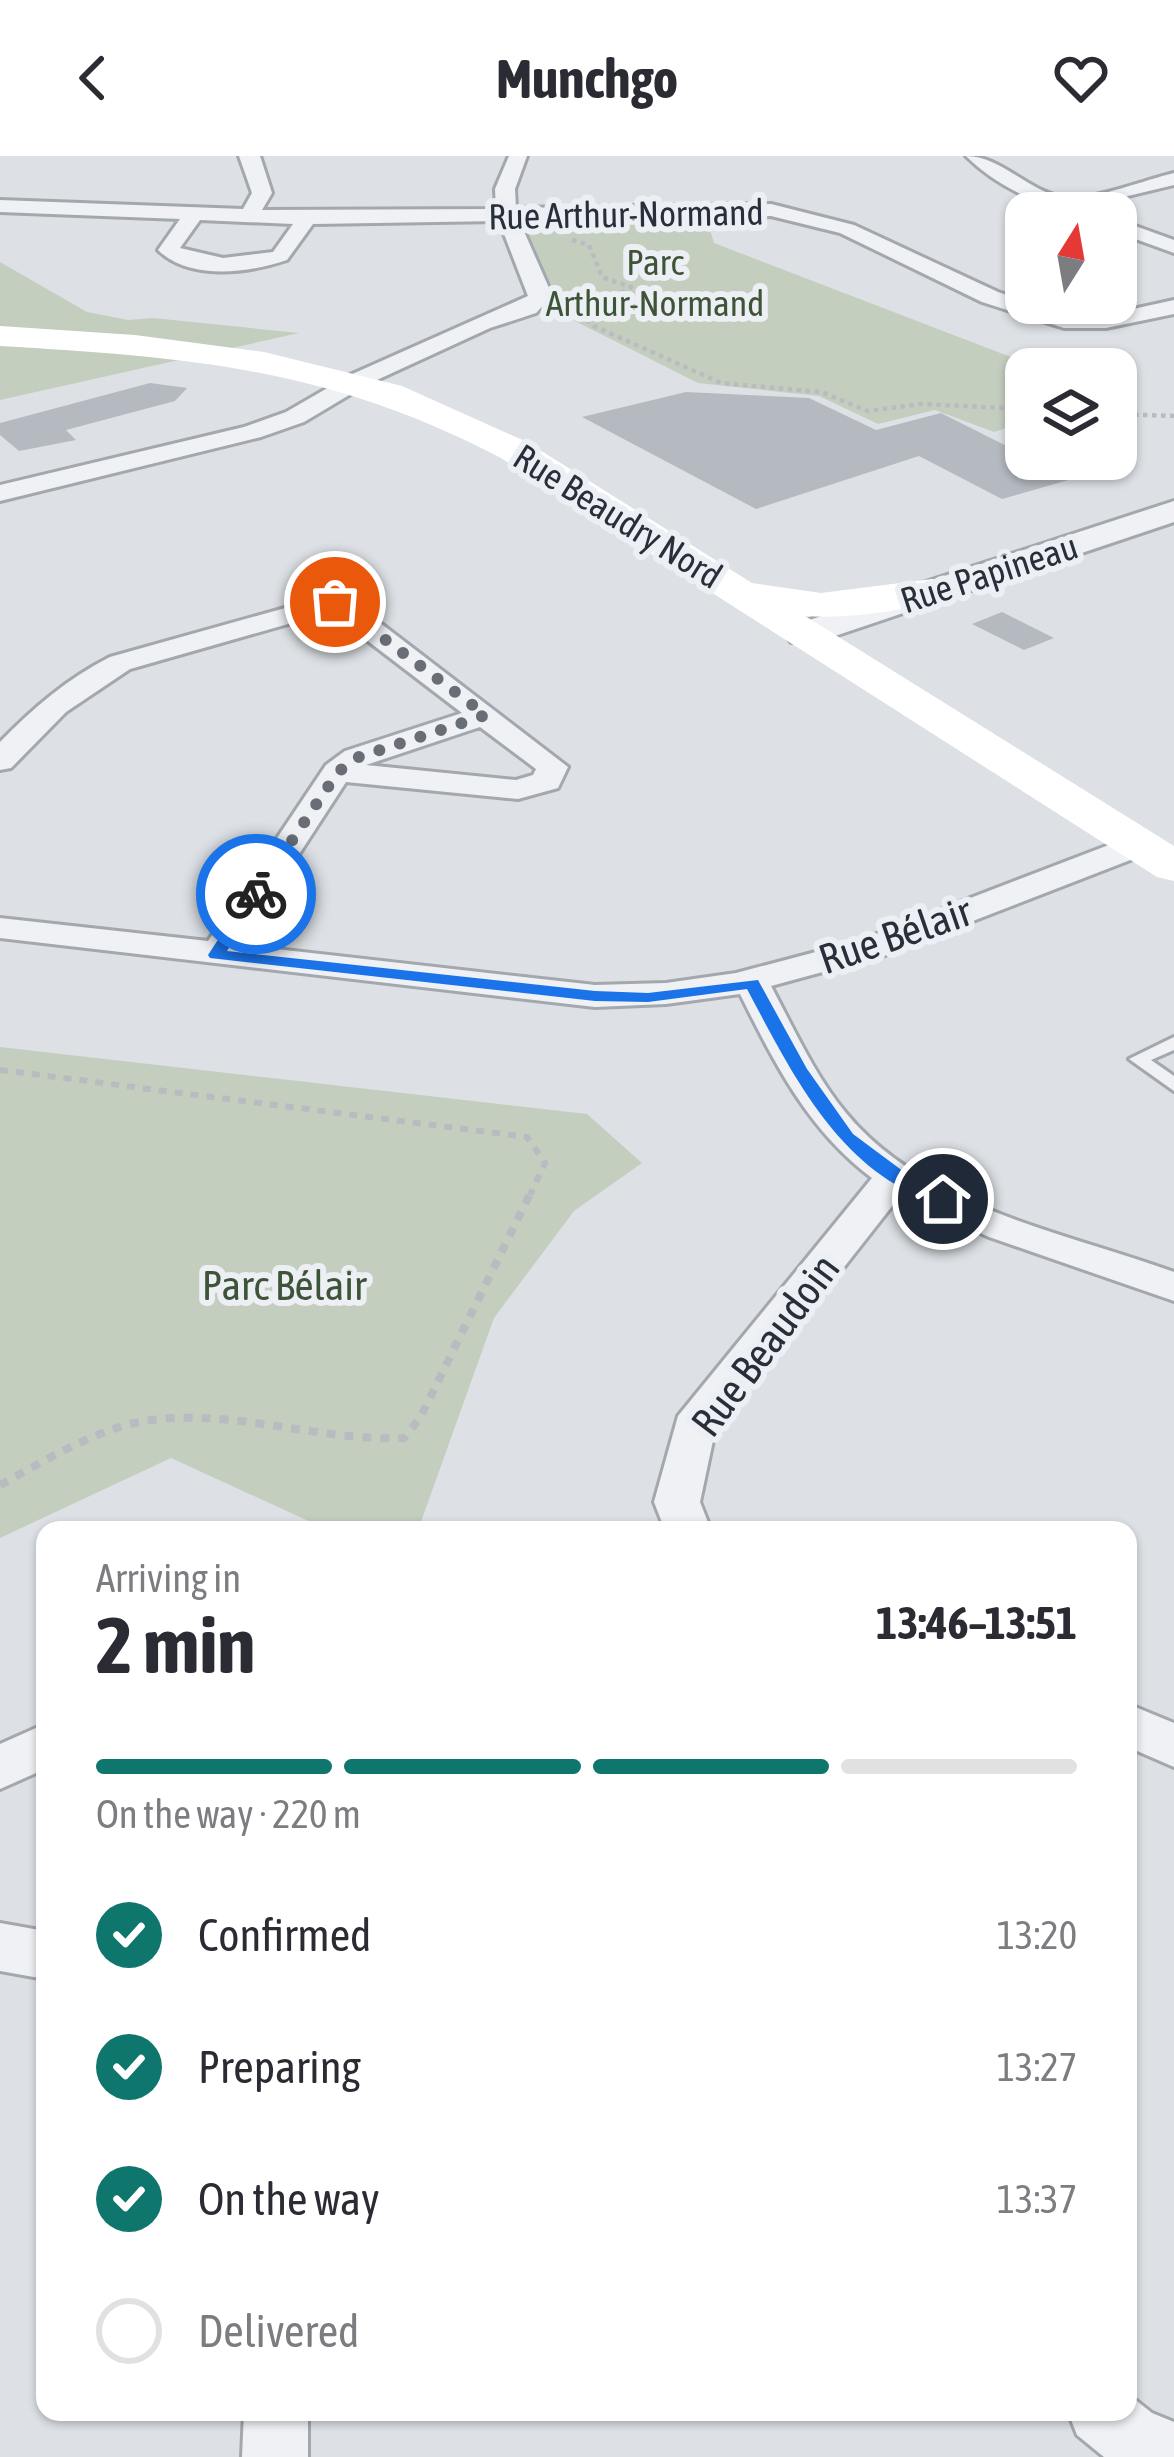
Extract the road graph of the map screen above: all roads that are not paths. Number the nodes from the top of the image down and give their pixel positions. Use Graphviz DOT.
graph roads {
  1 [pos="248,156"];
  2 [pos="518,156"];
  3 [pos="975,156"];
  4 [pos="1174,179"];
  5 [pos="1036,192"];
  6 [pos="1120,192"];
  7 [pos="0,206"];
  8 [pos="194,214"];
  9 [pos="250,216"];
  10 [pos="307,218"];
  11 [pos="508,224"];
  12 [pos="1137,233"];
  13 [pos="1174,247"];
  14 [pos="1174,307"];
  15 [pos="0,336"];
  16 [pos="358,380"];
  17 [pos="0,493"];
  18 [pos="1174,511"];
  19 [pos="695,565"];
  20 [pos="932,591"];
  21 [pos="804,634"];
  22 [pos="900,694"];
  23 [pos="486,715"];
  24 [pos="7,745"];
  25 [pos="338,772"];
  26 [pos="1156,856"];
  27 [pos="0,928"];
  28 [pos="216,955"];
  29 [pos="752,983"];
  30 [pos="1174,1043"];
  31 [pos="1174,1085"];
  32 [pos="896,1175"];
  33 [pos="1174,1287"];
  34 [pos="684,1521"];
  35 [pos="1137,1728"];
  36 [pos="1174,1746"];
  37 [pos="36,1749"];
  38 [pos="0,1768"];
  39 [pos="0,1947"];
  40 [pos="36,1953"];
  41 [pos="276,2421"];
  42 [pos="1111,2421"];
  43 [pos="1174,2453"];
  44 [pos="274,2457"];
  1 -- 9 [label="street"];
  2 -- 11 [label="street"];
  3 -- 5 [label="street"];
  4 -- 6 [label="street"];
  7 -- 8 [label="street, Rue Arthur-Normand"];
  8 -- 9 [label="street, Rue Arthur-Normand"];
  8 -- 10 [label="street"];
  9 -- 10 [label="street, Rue Arthur-Normand"];
  10 -- 11 [label="street, Rue Arthur-Normand"];
  11 -- 14 [label="street, Rue Arthur-Normand"];
  11 -- 16 [label="street"];
  12 -- 13 [label="street"];
  15 -- 16 [label="main road, Rue Beaudry Nord"];
  16 -- 17 [label="street"];
  16 -- 19 [label="main road, Rue Beaudry Nord"];
  18 -- 20 [label="street, Rue Papineau"];
  19 -- 20 [label="main road"];
  19 -- 21 [label="main road, Rue Beaudry Nord"];
  20 -- 21 [label="street, Rue Papineau"];
  20 -- 22 [label="main road"];
  21 -- 22 [label="main road, Rue Beaudry Nord"];
  22 -- 26 [label="main road, Rue Beaudry Nord"];
  23 -- 24 [label="street"];
  23 -- 25 [label="street"];
  23 -- 25 [label="street"];
  25 -- 28 [label="street"];
  26 -- 29 [label="street, Rue Bélair"];
  27 -- 28 [label="street, Rue Bélair"];
  28 -- 29 [label="street, Rue Bélair"];
  29 -- 32 [label="street"];
  30 -- 31 [label="lane"];
  32 -- 33 [label="street"];
  32 -- 34 [label="street, Rue Beaudoin"];
  35 -- 36 [label="street"];
  37 -- 38 [label="street"];
  39 -- 40 [label="street"];
  41 -- 44 [label="street"];
  42 -- 43 [label="street"];
}
